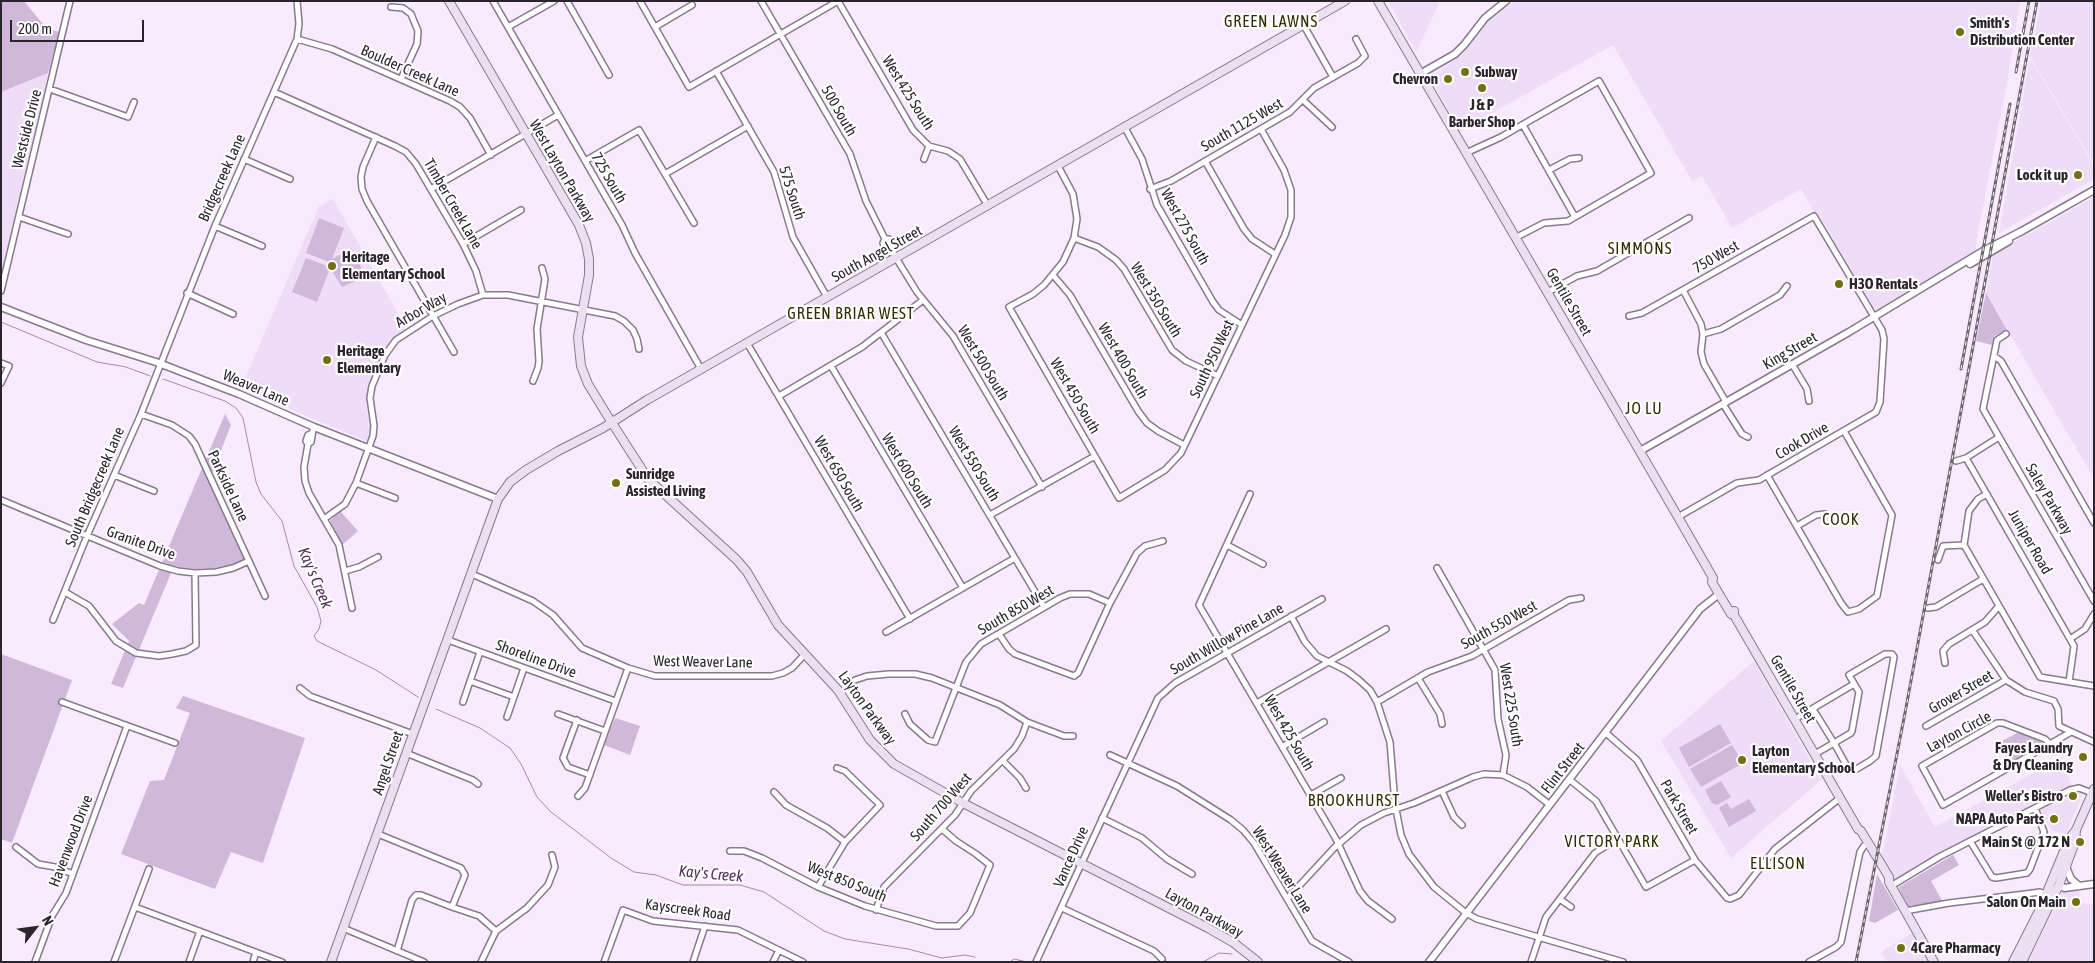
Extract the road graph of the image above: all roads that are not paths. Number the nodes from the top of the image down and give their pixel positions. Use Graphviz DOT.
graph roads {
  1 [pos="70,1"];
  2 [pos="297,1"];
  3 [pos="449,1"];
  4 [pos="493,1"];
  5 [pos="554,1"];
  6 [pos="567,1"];
  7 [pos="640,1"];
  8 [pos="761,1"];
  9 [pos="838,1"];
  10 [pos="1344,1"];
  11 [pos="1378,1"];
  12 [pos="1506,1"];
  13 [pos="692,5"];
  14 [pos="391,7"];
  15 [pos="1303,24"];
  16 [pos="508,27"];
  17 [pos="655,27"];
  18 [pos="780,35"];
  19 [pos="297,39"];
  20 [pos="1356,39"];
  21 [pos="716,71"];
  22 [pos="1420,74"];
  23 [pos="609,75"];
  24 [pos="1333,77"];
  25 [pos="401,79"];
  26 [pos="50,89"];
  27 [pos="274,92"];
  28 [pos="1303,100"];
  29 [pos="134,102"];
  30 [pos="558,116"];
  31 [pos="1523,125"];
  32 [pos="748,126"];
  33 [pos="1332,127"];
  34 [pos="1125,128"];
  35 [pos="1261,129"];
  36 [pos="526,134"];
  37 [pos="376,137"];
  38 [pos="929,146"];
  39 [pos="1466,153"];
  40 [pos="491,154"];
  41 [pos="1578,158"];
  42 [pos="244,159"];
  43 [pos="924,159"];
  44 [pos="585,161"];
  45 [pos="1205,161"];
  46 [pos="1058,166"];
  47 [pos="1549,170"];
  48 [pos="665,174"];
  49 [pos="290,179"];
  50 [pos="431,189"];
  51 [pos="1150,189"];
  52 [pos="2094,190"];
  53 [pos="988,206"];
  54 [pos="521,210"];
  55 [pos="18,217"];
  56 [pos="1575,217"];
  57 [pos="1689,218"];
  58 [pos="694,223"];
  59 [pos="215,226"];
  60 [pos="68,234"];
  61 [pos="1074,238"];
  62 [pos="1515,238"];
  63 [pos="463,244"];
  64 [pos="262,246"];
  65 [pos="1275,254"];
  66 [pos="894,255"];
  67 [pos="542,268"];
  68 [pos="1053,276"];
  69 [pos="1787,286"];
  70 [pos="1683,290"];
  71 [pos="1,291"];
  72 [pos="1548,292"];
  73 [pos="187,293"];
  74 [pos="483,295"];
  75 [pos="827,297"];
  76 [pos="923,300"];
  77 [pos="541,302"];
  78 [pos="1,308"];
  79 [pos="583,309"];
  80 [pos="233,314"];
  81 [pos="433,316"];
  82 [pos="1628,316"];
  83 [pos="1874,317"];
  84 [pos="1242,325"];
  85 [pos="882,334"];
  86 [pos="1703,334"];
  87 [pos="2006,334"];
  88 [pos="747,343"];
  89 [pos="639,349"];
  90 [pos="454,352"];
  91 [pos="1994,356"];
  92 [pos="1,363"];
  93 [pos="161,364"];
  94 [pos="1792,364"];
  95 [pos="831,366"];
  96 [pos="701,369"];
  97 [pos="1218,376"];
  98 [pos="533,381"];
  99 [pos="1,383"];
  100 [pos="779,396"];
  101 [pos="1809,401"];
  102 [pos="1724,403"];
  103 [pos="141,414"];
  104 [pos="611,422"];
  105 [pos="313,430"];
  106 [pos="1844,431"];
  107 [pos="1748,437"];
  108 [pos="1999,437"];
  109 [pos="1184,445"];
  110 [pos="368,448"];
  111 [pos="1640,451"];
  112 [pos="1094,456"];
  113 [pos="1966,458"];
  114 [pos="1956,461"];
  115 [pos="114,475"];
  116 [pos="1767,475"];
  117 [pos="356,483"];
  118 [pos="1042,486"];
  119 [pos="154,491"];
  120 [pos="1250,494"];
  121 [pos="1987,494"];
  122 [pos="395,498"];
  123 [pos="1119,498"];
  124 [pos="498,499"];
  125 [pos="1,500"];
  126 [pos="1825,514"];
  127 [pos="990,515"];
  128 [pos="1678,517"];
  129 [pos="324,518"];
  130 [pos="2094,523"];
  131 [pos="1797,526"];
  132 [pos="87,536"];
  133 [pos="1163,541"];
  134 [pos="1227,545"];
  135 [pos="1964,545"];
  136 [pos="378,557"];
  137 [pos="1015,558"];
  138 [pos="1938,560"];
  139 [pos="249,561"];
  140 [pos="1263,564"];
  141 [pos="1437,568"];
  142 [pos="345,571"];
  143 [pos="195,573"];
  144 [pos="472,574"];
  145 [pos="1714,579"];
  146 [pos="1983,579"];
  147 [pos="963,588"];
  148 [pos="65,592"];
  149 [pos="1719,594"];
  150 [pos="265,596"];
  151 [pos="1581,598"];
  152 [pos="1322,599"];
  153 [pos="2094,602"];
  154 [pos="1110,603"];
  155 [pos="1999,606"];
  156 [pos="1044,607"];
  157 [pos="352,608"];
  158 [pos="1928,608"];
  159 [pos="1734,614"];
  160 [pos="2094,614"];
  161 [pos="1291,616"];
  162 [pos="910,618"];
  163 [pos="53,620"];
  164 [pos="1386,629"];
  165 [pos="1973,630"];
  166 [pos="886,632"];
  167 [pos="999,634"];
  168 [pos="2070,639"];
  169 [pos="448,640"];
  170 [pos="1484,648"];
  171 [pos="480,652"];
  172 [pos="1227,652"];
  173 [pos="805,654"];
  174 [pos="1328,662"];
  175 [pos="1945,663"];
  176 [pos="524,668"];
  177 [pos="628,668"];
  178 [pos="1418,678"];
  179 [pos="855,680"];
  180 [pos="2006,680"];
  181 [pos="470,681"];
  182 [pos="2069,682"];
  183 [pos="1854,684"];
  184 [pos="2094,686"];
  185 [pos="300,688"];
  186 [pos="956,688"];
  187 [pos="514,697"];
  188 [pos="616,701"];
  189 [pos="62,702"];
  190 [pos="463,702"];
  191 [pos="1377,702"];
  192 [pos="1256,703"];
  193 [pos="1813,709"];
  194 [pos="558,714"];
  195 [pos="905,714"];
  196 [pos="507,717"];
  197 [pos="1795,719"];
  198 [pos="577,720"];
  199 [pos="1027,722"];
  200 [pos="1324,722"];
  201 [pos="1442,724"];
  202 [pos="127,726"];
  203 [pos="1926,726"];
  204 [pos="605,731"];
  205 [pos="2071,732"];
  206 [pos="1606,733"];
  207 [pos="413,734"];
  208 [pos="1073,736"];
  209 [pos="2094,742"];
  210 [pos="175,743"];
  211 [pos="1834,743"];
  212 [pos="2049,743"];
  213 [pos="1282,747"];
  214 [pos="406,753"];
  215 [pos="1815,754"];
  216 [pos="1110,755"];
  217 [pos="1003,761"];
  218 [pos="1128,763"];
  219 [pos="837,768"];
  220 [pos="590,775"];
  221 [pos="1503,775"];
  222 [pos="1341,778"];
  223 [pos="1570,780"];
  224 [pos="478,784"];
  225 [pos="1026,788"];
  226 [pos="1442,791"];
  227 [pos="2093,791"];
  228 [pos="774,792"];
  229 [pos="578,796"];
  230 [pos="1311,796"];
  231 [pos="1840,798"];
  232 [pos="963,803"];
  233 [pos="1550,805"];
  234 [pos="2035,808"];
  235 [pos="1396,809"];
  236 [pos="1102,818"];
  237 [pos="1462,825"];
  238 [pos="942,829"];
  239 [pos="1858,829"];
  240 [pos="2076,830"];
  241 [pos="378,834"];
  242 [pos="1617,839"];
  243 [pos="1970,841"];
  244 [pos="845,842"];
  245 [pos="1338,843"];
  246 [pos="1864,846"];
  247 [pos="16,847"];
  248 [pos="730,851"];
  249 [pos="552,855"];
  250 [pos="1695,860"];
  251 [pos="1080,863"];
  252 [pos="2066,867"];
  253 [pos="149,868"];
  254 [pos="73,874"];
  255 [pos="1192,874"];
  256 [pos="1890,884"];
  257 [pos="2094,884"];
  258 [pos="2059,886"];
  259 [pos="2079,886"];
  260 [pos="818,887"];
  261 [pos="2046,895"];
  262 [pos="1287,899"];
  263 [pos="1561,900"];
  264 [pos="452,906"];
  265 [pos="135,907"];
  266 [pos="1571,907"];
  267 [pos="1062,908"];
  268 [pos="876,910"];
  269 [pos="1905,911"];
  270 [pos="1466,913"];
  271 [pos="1392,919"];
  272 [pos="705,926"];
  273 [pos="2040,926"];
  274 [pos="343,928"];
  275 [pos="200,931"];
  276 [pos="496,931"];
  277 [pos="1538,937"];
  278 [pos="779,950"];
  279 [pos="397,951"];
  280 [pos="256,952"];
  281 [pos="1162,959"];
  282 [pos="35,962"];
  283 [pos="114,962"];
  284 [pos="189,962"];
  285 [pos="253,962"];
  286 [pos="282,962"];
  287 [pos="331,962"];
  288 [pos="424,962"];
  289 [pos="481,962"];
  290 [pos="604,962"];
  291 [pos="692,962"];
  292 [pos="773,962"];
  293 [pos="803,962"];
  294 [pos="1036,962"];
  295 [pos="1258,962"];
  296 [pos="1349,962"];
  297 [pos="1429,962"];
  298 [pos="1531,962"];
  299 [pos="1623,962"];
  300 [pos="1809,962"];
  301 [pos="1934,962"];
  302 [pos="2013,962"];
  303 [pos="2022,962"];
  1 -- 26 [label="street, Westside Drive"];
  2 -- 19 [label="street, Bridgecreek Lane"];
  3 -- 36 [label="main road, West Layton Parkway"];
  4 -- 16 [label="street, 725 South"];
  5 -- 16 [label="street"];
  6 -- 23 [label="street"];
  7 -- 17 [label="street"];
  8 -- 18 [label="street, 500 South"];
  9 -- 18 [label="street"];
  9 -- 38 [label="street, West 425 South"];
  10 -- 15 [label="main road, South Angel Street"];
  11 -- 22 [label="main road, Gentile Street"];
  12 -- 22 [label="street"];
  13 -- 17 [label="street"];
  14 -- 25 [label="street"];
  15 -- 24 [label="street"];
  15 -- 34 [label="main road, South Angel Street"];
  16 -- 30 [label="street, 725 South"];
  17 -- 21 [label="street"];
  18 -- 21 [label="street"];
  18 -- 66 [label="street, 500 South"];
  19 -- 25 [label="street, Boulder Creek Lane"];
  19 -- 27 [label="street, Bridgecreek Lane"];
  20 -- 24 [label="street, South 1125 West"];
  21 -- 32 [label="street, 575 South"];
  22 -- 39 [label="main road, Gentile Street"];
  24 -- 28 [label="street, South 1125 West"];
  25 -- 40 [label="street, Boulder Creek Lane"];
  26 -- 29 [label="street"];
  26 -- 55 [label="street, Westside Drive"];
  27 -- 37 [label="street, Timber Creek Lane"];
  27 -- 42 [label="street, Bridgecreek Lane"];
  28 -- 33 [label="street"];
  28 -- 35 [label="street, South 1125 West"];
  30 -- 36 [label="street"];
  30 -- 44 [label="street, 725 South"];
  31 -- 39 [label="street"];
  31 -- 47 [label="street"];
  31 -- 56 [label="street"];
  32 -- 48 [label="street"];
  32 -- 75 [label="street, 575 South"];
  34 -- 46 [label="main road, South Angel Street"];
  34 -- 51 [label="street, West 275 South"];
  35 -- 45 [label="street, South 1125 West"];
  35 -- 65 [label="street, South 950 West"];
  36 -- 40 [label="street"];
  36 -- 79 [label="main road, West Layton Parkway"];
  37 -- 50 [label="street, Timber Creek Lane"];
  37 -- 81 [label="street"];
  38 -- 43 [label="street"];
  38 -- 53 [label="street, West 425 South"];
  39 -- 62 [label="main road, Gentile Street"];
  40 -- 50 [label="street"];
  41 -- 47 [label="street"];
  42 -- 49 [label="street"];
  42 -- 59 [label="street, Bridgecreek Lane"];
  44 -- 48 [label="street"];
  44 -- 96 [label="street, 725 South"];
  45 -- 51 [label="street, South 1125 West"];
  45 -- 65 [label="street"];
  46 -- 53 [label="main road, South Angel Street"];
  46 -- 61 [label="street"];
  47 -- 56 [label="street"];
  48 -- 58 [label="street"];
  50 -- 63 [label="street, Timber Creek Lane"];
  51 -- 84 [label="street, West 275 South"];
  52 -- 83 [label="street, King Street"];
  53 -- 66 [label="main road, South Angel Street"];
  54 -- 63 [label="street"];
  55 -- 60 [label="street"];
  55 -- 71 [label="street, Westside Drive"];
  56 -- 62 [label="street"];
  57 -- 72 [label="street"];
  59 -- 64 [label="street"];
  59 -- 73 [label="street, Bridgecreek Lane"];
  61 -- 68 [label="street"];
  61 -- 97 [label="street, West 350 South"];
  62 -- 72 [label="main road, Gentile Street"];
  63 -- 74 [label="street, Timber Creek Lane"];
  65 -- 84 [label="street, South 950 West"];
  66 -- 75 [label="main road, South Angel Street"];
  66 -- 76 [label="street, West 500 South"];
  67 -- 77 [label="street"];
  68 -- 109 [label="street, West 400 South"];
  68 -- 112 [label="street, West 450 South"];
  69 -- 86 [label="street"];
  70 -- 82 [label="street, 750 West"];
  70 -- 83 [label="street, 750 West"];
  70 -- 86 [label="street"];
  72 -- 111 [label="main road, Gentile Street"];
  73 -- 80 [label="street"];
  73 -- 93 [label="street, Bridgecreek Lane"];
  74 -- 77 [label="street, Arbor Way"];
  74 -- 81 [label="street, Arbor Way"];
  75 -- 88 [label="main road, South Angel Street"];
  76 -- 85 [label="street"];
  76 -- 118 [label="street, West 500 South"];
  77 -- 79 [label="street, Arbor Way"];
  77 -- 98 [label="street"];
  78 -- 93 [label="street, Weaver Lane"];
  79 -- 89 [label="street, Arbor Way"];
  79 -- 104 [label="main road, West Layton Parkway"];
  81 -- 90 [label="street"];
  81 -- 110 [label="street, Arbor Way"];
  83 -- 94 [label="street, King Street"];
  83 -- 106 [label="street, Cook Drive"];
  84 -- 97 [label="street, South 950 West"];
  85 -- 95 [label="street"];
  85 -- 127 [label="street, West 550 South"];
  86 -- 102 [label="street"];
  87 -- 91 [label="street"];
  88 -- 96 [label="main road, South Angel Street"];
  88 -- 100 [label="street, West 650 South"];
  91 -- 108 [label="street, Saley Parkway"];
  91 -- 130 [label="street"];
  92 -- 99 [label="street"];
  93 -- 103 [label="street, South Bridgecreek Lane"];
  93 -- 105 [label="street, Weaver Lane"];
  94 -- 101 [label="street"];
  94 -- 102 [label="street, King Street"];
  95 -- 100 [label="street"];
  95 -- 147 [label="street, West 600 South"];
  96 -- 104 [label="main road, South Angel Street"];
  97 -- 109 [label="street, South 950 West"];
  100 -- 162 [label="street, West 650 South"];
  102 -- 107 [label="street"];
  102 -- 111 [label="street, King Street"];
  103 -- 115 [label="street, South Bridgecreek Lane"];
  103 -- 139 [label="street, Parkside Lane"];
  104 -- 124 [label="main road, South Angel Street"];
  104 -- 173 [label="main road, Layton Parkway"];
  105 -- 110 [label="street, Weaver Lane"];
  105 -- 129 [label="street"];
  106 -- 116 [label="street, Cook Drive"];
  106 -- 131 [label="street"];
  108 -- 113 [label="street"];
  108 -- 153 [label="street, Saley Parkway"];
  109 -- 123 [label="street, South 950 West"];
  110 -- 117 [label="street, Arbor Way"];
  110 -- 124 [label="street, Weaver Lane"];
  111 -- 128 [label="main road, Gentile Street"];
  112 -- 118 [label="street"];
  112 -- 123 [label="street, West 450 South"];
  113 -- 114 [label="street"];
  113 -- 121 [label="street, Juniper Road"];
  115 -- 119 [label="street"];
  115 -- 132 [label="street, South Bridgecreek Lane"];
  116 -- 128 [label="street, Cook Drive"];
  116 -- 131 [label="street"];
  117 -- 122 [label="street"];
  117 -- 129 [label="street, Arbor Way"];
  118 -- 127 [label="street"];
  120 -- 134 [label="street"];
  121 -- 135 [label="street"];
  121 -- 168 [label="street, Juniper Road"];
  124 -- 144 [label="main road, South Angel Street"];
  125 -- 132 [label="street, Granite Drive"];
  126 -- 131 [label="street"];
  127 -- 137 [label="street, West 550 South"];
  128 -- 145 [label="main road, Gentile Street"];
  129 -- 142 [label="street"];
  132 -- 143 [label="street, Granite Drive"];
  132 -- 148 [label="street, South Bridgecreek Lane"];
  133 -- 154 [label="street"];
  134 -- 140 [label="street"];
  134 -- 172 [label="street, West 425 South"];
  135 -- 138 [label="street"];
  135 -- 146 [label="street"];
  136 -- 142 [label="street"];
  137 -- 147 [label="street"];
  137 -- 156 [label="street, West 550 South"];
  139 -- 143 [label="street, Granite Drive"];
  139 -- 150 [label="street, Parkside Lane"];
  141 -- 170 [label="street, West 225 South"];
  142 -- 157 [label="street"];
  143 -- 148 [label="street"];
  144 -- 169 [label="main road, Angel Street"];
  144 -- 177 [label="street, West Weaver Lane"];
  145 -- 149 [label="main road, Gentile Street"];
  145 -- 159 [label="main road, Gentile Street"];
  146 -- 155 [label="street"];
  146 -- 158 [label="street"];
  147 -- 162 [label="street"];
  148 -- 163 [label="street, South Bridgecreek Lane"];
  149 -- 159 [label="main road, Gentile Street"];
  149 -- 206 [label="street, Flint Street"];
  151 -- 170 [label="street, South 550 West"];
  152 -- 161 [label="street, South Willow Pine Lane"];
  154 -- 156 [label="street, South 850 West"];
  154 -- 167 [label="street"];
  155 -- 165 [label="street"];
  155 -- 182 [label="street"];
  156 -- 167 [label="street, South 850 West"];
  159 -- 197 [label="main road, Gentile Street"];
  160 -- 168 [label="street"];
  161 -- 172 [label="street, South Willow Pine Lane"];
  161 -- 174 [label="street"];
  162 -- 166 [label="street"];
  164 -- 174 [label="street"];
  165 -- 175 [label="street"];
  165 -- 180 [label="street"];
  167 -- 186 [label="street, South 850 West"];
  168 -- 182 [label="street"];
  169 -- 171 [label="street, Shoreline Drive"];
  169 -- 207 [label="main road, Angel Street"];
  170 -- 178 [label="street, South 550 West"];
  170 -- 221 [label="street, West 225 South"];
  171 -- 176 [label="street, Shoreline Drive"];
  171 -- 181 [label="street"];
  172 -- 192 [label="street, West 425 South"];
  172 -- 218 [label="street, South Willow Pine Lane"];
  173 -- 177 [label="street, West Weaver Lane"];
  173 -- 232 [label="main road, Layton Parkway"];
  174 -- 191 [label="street"];
  174 -- 192 [label="street"];
  176 -- 187 [label="street"];
  176 -- 188 [label="street, Shoreline Drive"];
  177 -- 188 [label="street"];
  178 -- 191 [label="street, South 550 West"];
  178 -- 201 [label="street"];
  179 -- 186 [label="street"];
  180 -- 203 [label="street, Grover Street"];
  180 -- 205 [label="street, Grover Street"];
  181 -- 187 [label="street"];
  181 -- 190 [label="street"];
  182 -- 184 [label="street"];
  183 -- 193 [label="street"];
  183 -- 211 [label="street"];
  183 -- 211 [label="street"];
  185 -- 207 [label="street"];
  186 -- 195 [label="street, South 850 West"];
  186 -- 199 [label="street"];
  187 -- 196 [label="street"];
  188 -- 204 [label="street"];
  189 -- 202 [label="street"];
  191 -- 235 [label="street"];
  192 -- 213 [label="street, West 425 South"];
  193 -- 197 [label="street"];
  193 -- 211 [label="street"];
  194 -- 198 [label="street"];
  197 -- 215 [label="main road, Gentile Street"];
  198 -- 204 [label="street"];
  198 -- 220 [label="street"];
  199 -- 208 [label="street"];
  199 -- 217 [label="street, South 700 West"];
  200 -- 213 [label="street"];
  202 -- 210 [label="street"];
  202 -- 254 [label="street, Havenwood Drive"];
  204 -- 220 [label="street"];
  205 -- 209 [label="street"];
  205 -- 212 [label="street, Layton Circle"];
  206 -- 223 [label="street, Flint Street"];
  206 -- 250 [label="street, Park Street"];
  207 -- 214 [label="main road, Angel Street"];
  211 -- 215 [label="street"];
  212 -- 212 [label="street, Layton Circle"];
  213 -- 230 [label="street, West 425 South"];
  214 -- 224 [label="street"];
  214 -- 241 [label="main road, Angel Street"];
  215 -- 231 [label="main road, Gentile Street"];
  216 -- 218 [label="street, West Weaver Lane"];
  217 -- 225 [label="street"];
  217 -- 232 [label="street, South 700 West"];
  218 -- 236 [label="street, Vance Drive"];
  218 -- 262 [label="street, West Weaver Lane"];
  219 -- 244 [label="street"];
  220 -- 229 [label="street"];
  221 -- 226 [label="street"];
  221 -- 233 [label="street"];
  222 -- 230 [label="street"];
  223 -- 233 [label="street, Flint Street"];
  223 -- 242 [label="street"];
  226 -- 235 [label="street"];
  226 -- 237 [label="street"];
  227 -- 234 [label="street"];
  227 -- 240 [label="main road"];
  228 -- 244 [label="street"];
  230 -- 245 [label="street, West 425 South"];
  231 -- 239 [label="main road, Gentile Street"];
  231 -- 250 [label="street, Park Street"];
  232 -- 238 [label="street, South 700 West"];
  232 -- 251 [label="main road, Layton Parkway"];
  233 -- 270 [label="street, Flint Street"];
  234 -- 243 [label="street"];
  234 -- 243 [label="street"];
  235 -- 245 [label="street"];
  235 -- 270 [label="street"];
  236 -- 251 [label="street, Vance Drive"];
  236 -- 255 [label="street"];
  238 -- 268 [label="street, South 700 West"];
  238 -- 268 [label="street, West 850 South"];
  239 -- 246 [label="main road, Gentile Street"];
  239 -- 256 [label="main road, Gentile Street"];
  240 -- 252 [label="main road"];
  240 -- 261 [label="main road"];
  241 -- 264 [label="street"];
  241 -- 274 [label="main road, Angel Street"];
  242 -- 250 [label="street"];
  242 -- 263 [label="street"];
  243 -- 256 [label="street"];
  244 -- 260 [label="street"];
  245 -- 262 [label="street"];
  245 -- 271 [label="street, West 425 South"];
  246 -- 256 [label="main road, Gentile Street"];
  246 -- 300 [label="street"];
  247 -- 254 [label="street"];
  248 -- 260 [label="street, West 850 South"];
  249 -- 276 [label="street"];
  251 -- 267 [label="street, Vance Drive"];
  251 -- 295 [label="main road, Layton Parkway"];
  252 -- 258 [label="main road"];
  252 -- 259 [label="street"];
  253 -- 265 [label="street"];
  254 -- 282 [label="street, Havenwood Drive"];
  256 -- 269 [label="main road, Gentile Street"];
  257 -- 259 [label="street"];
  258 -- 259 [label="street"];
  258 -- 273 [label="main road"];
  260 -- 268 [label="street, West 850 South"];
  261 -- 269 [label="street"];
  261 -- 273 [label="main road"];
  261 -- 302 [label="main road"];
  262 -- 296 [label="street, West Weaver Lane"];
  263 -- 266 [label="street"];
  263 -- 277 [label="street"];
  264 -- 276 [label="street"];
  264 -- 279 [label="street"];
  265 -- 275 [label="street"];
  265 -- 283 [label="street"];
  267 -- 281 [label="street"];
  267 -- 294 [label="street, Vance Drive"];
  269 -- 301 [label="main road, Gentile Street"];
  270 -- 277 [label="street"];
  270 -- 297 [label="street, Flint Street"];
  272 -- 278 [label="street, Kayscreek Road"];
  272 -- 290 [label="street, Kayscreek Road"];
  272 -- 291 [label="street"];
  273 -- 303 [label="main road"];
  274 -- 279 [label="street"];
  274 -- 287 [label="main road, Angel Street"];
  275 -- 280 [label="street"];
  275 -- 284 [label="street"];
  276 -- 289 [label="street"];
  277 -- 298 [label="street"];
  277 -- 299 [label="street"];
  278 -- 292 [label="street"];
  278 -- 293 [label="street, Kayscreek Road"];
  279 -- 288 [label="street"];
  280 -- 285 [label="street"];
  280 -- 286 [label="street"];
}
